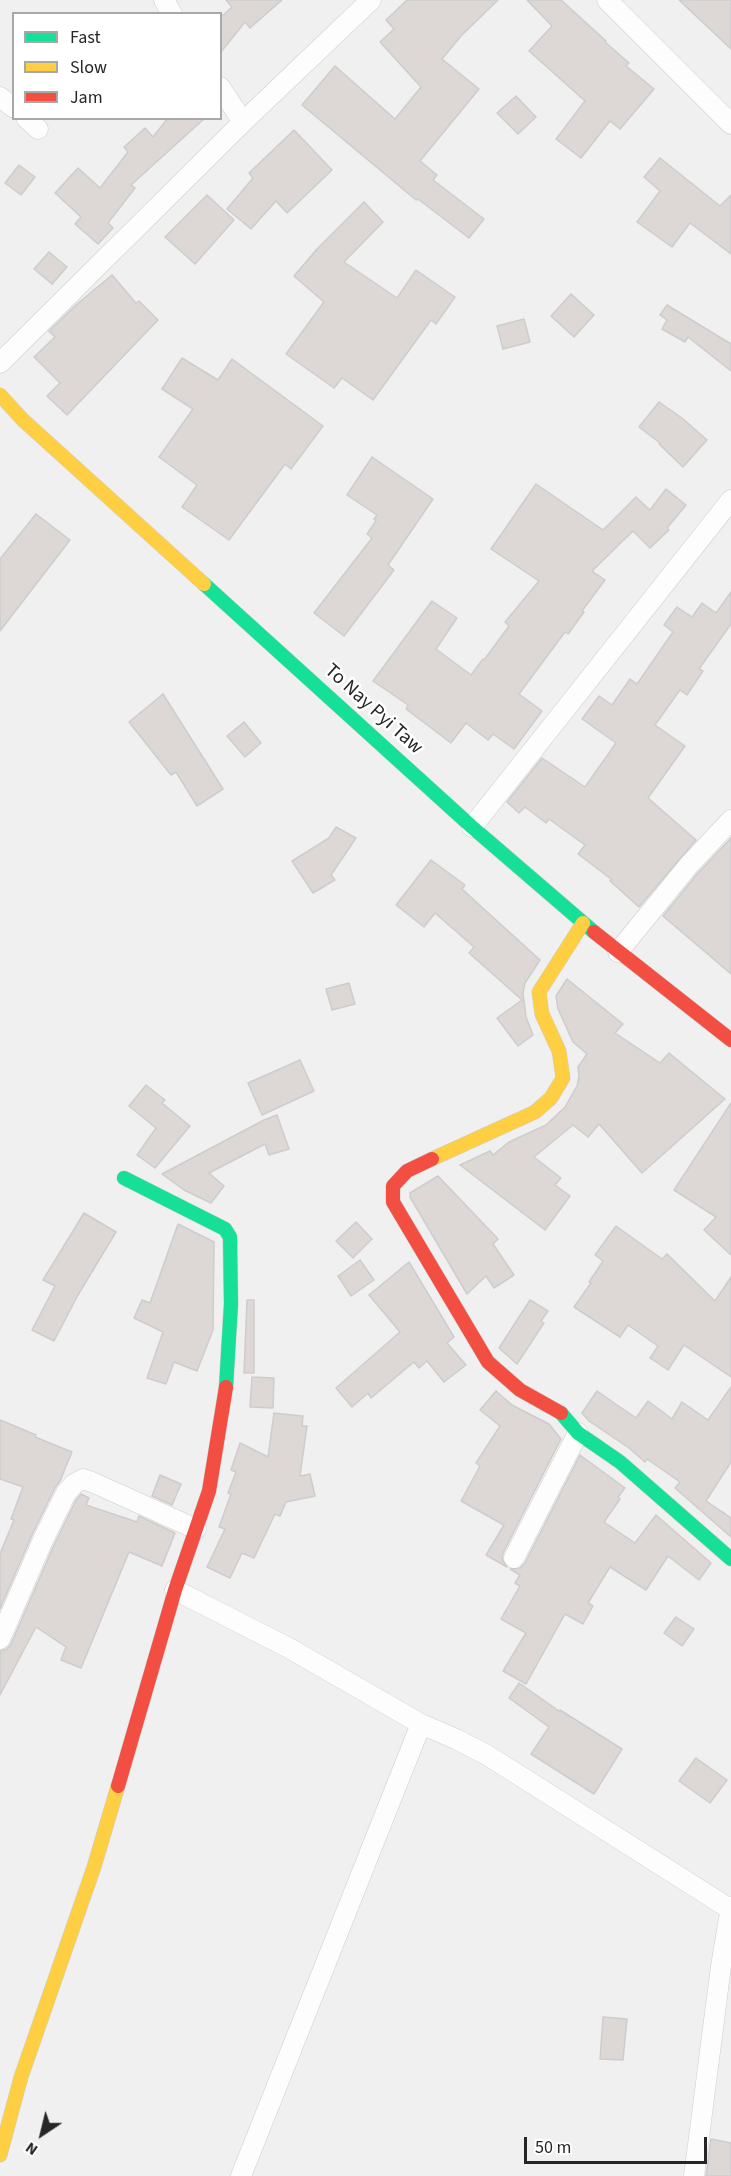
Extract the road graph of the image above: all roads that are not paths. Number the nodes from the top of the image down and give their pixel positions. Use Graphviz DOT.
graph roads {
  1 [pos="371,0"];
  2 [pos="606,0"];
  3 [pos="222,90"];
  4 [pos="0,97"];
  5 [pos="12,106"];
  6 [pos="243,122"];
  7 [pos="731,124"];
  8 [pos="0,363"];
  9 [pos="0,395"];
  10 [pos="23,420"];
  11 [pos="0,425"];
  12 [pos="731,500"];
  13 [pos="731,820"];
  14 [pos="472,827"];
  15 [pos="582,923"];
  16 [pos="618,952"];
  17 [pos="731,1041"];
  18 [pos="123,1178"];
  19 [pos="578,1433"];
  20 [pos="196,1529"];
  21 [pos="514,1558"];
  22 [pos="731,1559"];
  23 [pos="175,1590"];
  24 [pos="0,1640"];
  25 [pos="421,1724"];
  26 [pos="730,1908"];
  27 [pos="0,2155"];
  28 [pos="242,2176"];
  29 [pos="694,2176"];
  1 -- 6 [label="street"];
  2 -- 7 [label="street"];
  3 -- 6 [label="street"];
  4 -- 5 [label="street"];
  6 -- 8 [label="street"];
  9 -- 10 [label="street, To Nay Pyi Taw"];
  10 -- 11 [label="street"];
  10 -- 14 [label="street, To Nay Pyi Taw"];
  12 -- 14 [label="street"];
  13 -- 16 [label="street"];
  14 -- 15 [label="street, To Nay Pyi Taw"];
  15 -- 16 [label="street, To Nay Pyi Taw"];
  15 -- 19 [label="street"];
  16 -- 17 [label="street, To Nay Pyi Taw"];
  18 -- 20 [label="street"];
  19 -- 21 [label="street"];
  19 -- 22 [label="street"];
  20 -- 23 [label="street"];
  20 -- 24 [label="street"];
  23 -- 25 [label="street"];
  23 -- 27 [label="street"];
  25 -- 26 [label="street"];
  25 -- 28 [label="street"];
  26 -- 29 [label="street"];
}
